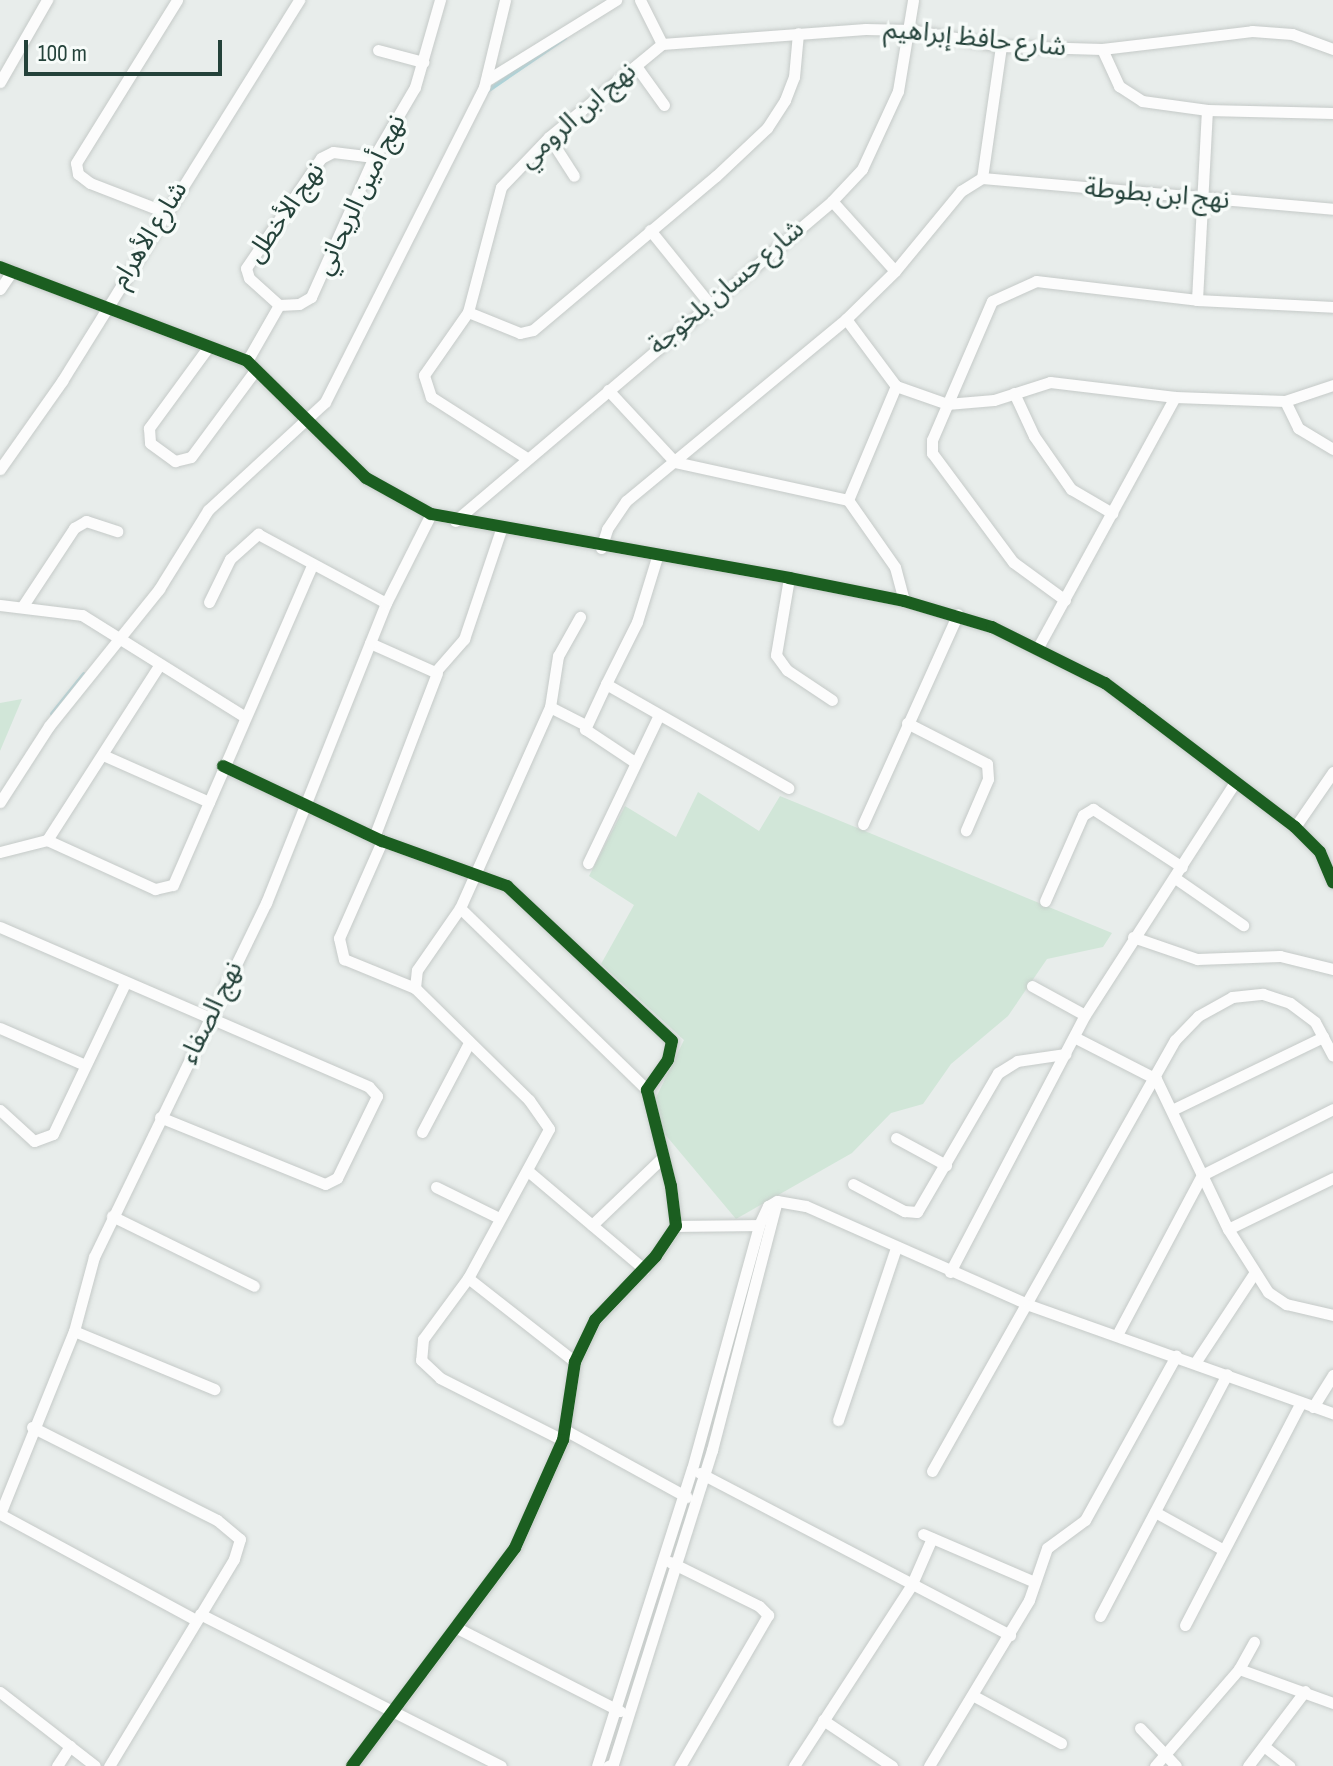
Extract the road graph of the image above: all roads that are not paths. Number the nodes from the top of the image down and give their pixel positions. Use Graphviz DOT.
graph roads {
  1 [pos="47,0"];
  2 [pos="177,0"];
  3 [pos="299,0"];
  4 [pos="440,0"];
  5 [pos="505,0"];
  6 [pos="616,0"];
  7 [pos="640,0"];
  8 [pos="913,0"];
  9 [pos="910,30"];
  10 [pos="798,33"];
  11 [pos="662,44"];
  12 [pos="1001,46"];
  13 [pos="1102,49"];
  14 [pos="1333,49"];
  15 [pos="378,50"];
  16 [pos="423,62"];
  17 [pos="636,66"];
  18 [pos="487,80"];
  19 [pos="0,82"];
  20 [pos="664,105"];
  21 [pos="1207,110"];
  22 [pos="1333,113"];
  23 [pos="549,137"];
  24 [pos="374,157"];
  25 [pos="574,176"];
  26 [pos="982,178"];
  27 [pos="1204,200"];
  28 [pos="832,201"];
  29 [pos="1333,209"];
  30 [pos="165,212"];
  31 [pos="650,230"];
  32 [pos="6,269"];
  33 [pos="895,271"];
  34 [pos="0,289"];
  35 [pos="1197,300"];
  36 [pos="708,302"];
  37 [pos="279,305"];
  38 [pos="105,306"];
  39 [pos="1333,307"];
  40 [pos="468,312"];
  41 [pos="846,319"];
  42 [pos="209,346"];
  43 [pos="252,365"];
  44 [pos="1333,385"];
  45 [pos="896,386"];
  46 [pos="608,390"];
  47 [pos="1014,393"];
  48 [pos="1175,397"];
  49 [pos="1285,401"];
  50 [pos="947,404"];
  51 [pos="309,422"];
  52 [pos="1333,449"];
  53 [pos="525,457"];
  54 [pos="675,462"];
  55 [pos="0,469"];
  56 [pos="848,500"];
  57 [pos="1112,513"];
  58 [pos="431,514"];
  59 [pos="455,521"];
  60 [pos="501,530"];
  61 [pos="117,531"];
  62 [pos="601,548"];
  63 [pos="657,557"];
  64 [pos="312,566"];
  65 [pos="789,578"];
  66 [pos="1065,600"];
  67 [pos="904,601"];
  68 [pos="209,602"];
  69 [pos="386,603"];
  70 [pos="0,605"];
  71 [pos="22,607"];
  72 [pos="958,614"];
  73 [pos="580,617"];
  74 [pos="119,640"];
  75 [pos="370,643"];
  76 [pos="1037,649"];
  77 [pos="158,667"];
  78 [pos="436,671"];
  79 [pos="606,684"];
  80 [pos="832,700"];
  81 [pos="550,707"];
  82 [pos="659,715"];
  83 [pos="245,717"];
  84 [pos="907,723"];
  85 [pos="585,725"];
  86 [pos="103,755"];
  87 [pos="633,761"];
  88 [pos="223,766"];
  89 [pos="1333,772"];
  90 [pos="1234,784"];
  91 [pos="788,788"];
  92 [pos="306,801"];
  93 [pos="0,802"];
  94 [pos="209,802"];
  95 [pos="863,824"];
  96 [pos="1295,827"];
  97 [pos="966,830"];
  98 [pos="378,839"];
  99 [pos="47,840"];
  100 [pos="0,852"];
  101 [pos="588,863"];
  102 [pos="1182,867"];
  103 [pos="474,875"];
  104 [pos="1175,878"];
  105 [pos="1333,882"];
  106 [pos="1045,901"];
  107 [pos="460,908"];
  108 [pos="1243,925"];
  109 [pos="0,927"];
  110 [pos="1133,937"];
  111 [pos="1333,969"];
  112 [pos="125,983"];
  113 [pos="1032,986"];
  114 [pos="415,988"];
  115 [pos="1085,1015"];
  116 [pos="209,1021"];
  117 [pos="0,1028"];
  118 [pos="1323,1037"];
  119 [pos="1076,1038"];
  120 [pos="469,1043"];
  121 [pos="1065,1054"];
  122 [pos="1333,1056"];
  123 [pos="85,1065"];
  124 [pos="1156,1079"];
  125 [pos="647,1090"];
  126 [pos="1333,1109"];
  127 [pos="0,1110"];
  128 [pos="1172,1110"];
  129 [pos="160,1117"];
  130 [pos="422,1132"];
  131 [pos="896,1138"];
  132 [pos="663,1157"];
  133 [pos="946,1165"];
  134 [pos="528,1171"];
  135 [pos="1202,1175"];
  136 [pos="1333,1178"];
  137 [pos="853,1184"];
  138 [pos="436,1187"];
  139 [pos="777,1201"];
  140 [pos="112,1216"];
  141 [pos="499,1218"];
  142 [pos="592,1225"];
  143 [pos="759,1225"];
  144 [pos="676,1226"];
  145 [pos="1228,1229"];
  146 [pos="896,1248"];
  147 [pos="644,1269"];
  148 [pos="950,1272"];
  149 [pos="1253,1275"];
  150 [pos="468,1278"];
  151 [pos="254,1286"];
  152 [pos="1029,1305"];
  153 [pos="1333,1315"];
  154 [pos="74,1331"];
  155 [pos="1118,1333"];
  156 [pos="1176,1356"];
  157 [pos="575,1362"];
  158 [pos="1195,1363"];
  159 [pos="1227,1374"];
  160 [pos="1333,1375"];
  161 [pos="214,1389"];
  162 [pos="1301,1402"];
  163 [pos="1313,1407"];
  164 [pos="1333,1413"];
  165 [pos="838,1420"];
  166 [pos="32,1427"];
  167 [pos="564,1435"];
  168 [pos="932,1471"];
  169 [pos="698,1472"];
  170 [pos="688,1498"];
  171 [pos="1155,1512"];
  172 [pos="0,1514"];
  173 [pos="1222,1549"];
  174 [pos="662,1558"];
  175 [pos="674,1563"];
  176 [pos="1032,1581"];
  177 [pos="911,1586"];
  178 [pos="1100,1616"];
  179 [pos="198,1617"];
  180 [pos="1185,1625"];
  181 [pos="457,1628"];
  182 [pos="1010,1635"];
  183 [pos="1254,1642"];
  184 [pos="1239,1669"];
  185 [pos="1305,1691"];
  186 [pos="0,1692"];
  187 [pos="974,1696"];
  188 [pos="1333,1703"];
  189 [pos="615,1708"];
  190 [pos="389,1710"];
  191 [pos="627,1715"];
  192 [pos="823,1720"];
  193 [pos="1140,1728"];
  194 [pos="1061,1743"];
  195 [pos="70,1746"];
  196 [pos="1265,1747"];
  197 [pos="1164,1755"];
  198 [pos="607,1764"];
  199 [pos="57,1766"];
  200 [pos="95,1766"];
  201 [pos="109,1766"];
  202 [pos="352,1766"];
  203 [pos="501,1766"];
  204 [pos="680,1766"];
  205 [pos="794,1766"];
  206 [pos="892,1766"];
  207 [pos="929,1766"];
  208 [pos="1155,1766"];
  209 [pos="1176,1766"];
  210 [pos="1248,1766"];
  211 [pos="1289,1766"];
  1 -- 19 [label="street"];
  2 -- 30 [label="street"];
  3 -- 30 [label="street, شارع الأهرام"];
  4 -- 16 [label="street, نهج أمين الريحاني"];
  5 -- 18 [label="street"];
  6 -- 18 [label="street"];
  7 -- 11 [label="street"];
  8 -- 9 [label="street, شارع حسان بلخوجة"];
  9 -- 10 [label="street, شارع حافظ إبراهيم"];
  9 -- 12 [label="street, شارع حافظ إبراهيم"];
  9 -- 28 [label="street, شارع حسان بلخوجة"];
  10 -- 11 [label="street, شارع حافظ إبراهيم"];
  10 -- 31 [label="street"];
  11 -- 17 [label="street, نهج ابن الرومي"];
  12 -- 13 [label="street, شارع حافظ إبراهيم"];
  12 -- 26 [label="street"];
  13 -- 14 [label="street, شارع حافظ إبراهيم"];
  13 -- 21 [label="street"];
  15 -- 16 [label="street"];
  16 -- 24 [label="street, نهج أمين الريحاني"];
  17 -- 20 [label="street"];
  17 -- 23 [label="street, نهج ابن الرومي"];
  18 -- 51 [label="street"];
  21 -- 22 [label="street"];
  21 -- 27 [label="street"];
  23 -- 25 [label="street"];
  23 -- 40 [label="street, نهج ابن الرومي"];
  24 -- 37 [label="street, نهج أمين الريحاني"];
  24 -- 37 [label="street, نهج الأخطل"];
  26 -- 27 [label="street, نهج ابن بطوطة"];
  26 -- 33 [label="street"];
  27 -- 29 [label="street, نهج ابن بطوطة"];
  27 -- 35 [label="street"];
  28 -- 33 [label="street"];
  28 -- 36 [label="street, شارع حسان بلخوجة"];
  30 -- 38 [label="street, شارع الأهرام"];
  31 -- 36 [label="street"];
  31 -- 40 [label="street"];
  32 -- 34 [label="street"];
  32 -- 38 [label="street"];
  33 -- 41 [label="street"];
  35 -- 39 [label="street"];
  35 -- 50 [label="street"];
  36 -- 46 [label="street, شارع حسان بلخوجة"];
  37 -- 43 [label="street"];
  38 -- 42 [label="street"];
  38 -- 55 [label="street, شارع الأهرام"];
  40 -- 53 [label="street, نهج ابن الرومي"];
  41 -- 45 [label="street"];
  41 -- 54 [label="street"];
  42 -- 43 [label="street"];
  42 -- 43 [label="street"];
  43 -- 51 [label="street"];
  44 -- 49 [label="street"];
  45 -- 50 [label="street"];
  45 -- 56 [label="street"];
  46 -- 53 [label="street, شارع حسان بلخوجة"];
  46 -- 54 [label="street"];
  47 -- 48 [label="street"];
  47 -- 50 [label="street"];
  47 -- 57 [label="street"];
  48 -- 49 [label="street"];
  48 -- 57 [label="street"];
  49 -- 52 [label="street"];
  50 -- 66 [label="street"];
  51 -- 58 [label="street"];
  51 -- 74 [label="street"];
  53 -- 59 [label="street, شارع حسان بلخوجة"];
  54 -- 56 [label="street"];
  54 -- 62 [label="street"];
  56 -- 67 [label="street"];
  57 -- 66 [label="street"];
  58 -- 59 [label="street"];
  58 -- 69 [label="street, نهج الصفاء"];
  59 -- 60 [label="street"];
  60 -- 62 [label="street"];
  60 -- 78 [label="street"];
  61 -- 71 [label="street"];
  62 -- 63 [label="street"];
  63 -- 65 [label="street"];
  63 -- 79 [label="street"];
  64 -- 68 [label="street"];
  64 -- 69 [label="street"];
  64 -- 83 [label="street"];
  65 -- 67 [label="street"];
  65 -- 80 [label="street"];
  66 -- 76 [label="street"];
  67 -- 72 [label="street"];
  69 -- 75 [label="street, نهج الصفاء"];
  70 -- 71 [label="street"];
  71 -- 74 [label="street"];
  72 -- 76 [label="street"];
  72 -- 84 [label="street"];
  73 -- 81 [label="street"];
  74 -- 77 [label="street"];
  74 -- 93 [label="street"];
  75 -- 78 [label="street"];
  75 -- 92 [label="street, نهج الصفاء"];
  76 -- 90 [label="street"];
  77 -- 83 [label="street"];
  77 -- 86 [label="street"];
  78 -- 98 [label="street"];
  79 -- 82 [label="street"];
  79 -- 85 [label="street"];
  81 -- 85 [label="street"];
  81 -- 103 [label="street"];
  82 -- 87 [label="street"];
  82 -- 91 [label="street"];
  83 -- 88 [label="street"];
  84 -- 95 [label="street"];
  84 -- 97 [label="street"];
  85 -- 87 [label="street"];
  86 -- 94 [label="street"];
  86 -- 99 [label="street"];
  87 -- 101 [label="street"];
  88 -- 92 [label="street"];
  88 -- 94 [label="street"];
  89 -- 96 [label="street"];
  90 -- 96 [label="street"];
  90 -- 102 [label="street"];
  92 -- 98 [label="street"];
  92 -- 116 [label="street, نهج الصفاء"];
  94 -- 99 [label="street"];
  96 -- 105 [label="street"];
  98 -- 103 [label="street"];
  98 -- 114 [label="street"];
  99 -- 100 [label="street"];
  102 -- 104 [label="street"];
  102 -- 106 [label="street"];
  103 -- 107 [label="street"];
  103 -- 125 [label="street"];
  104 -- 108 [label="street"];
  104 -- 110 [label="street"];
  107 -- 114 [label="street"];
  107 -- 125 [label="street"];
  109 -- 112 [label="street"];
  110 -- 111 [label="street"];
  110 -- 115 [label="street"];
  112 -- 116 [label="street"];
  112 -- 123 [label="street"];
  113 -- 115 [label="street"];
  114 -- 120 [label="street"];
  115 -- 119 [label="street"];
  116 -- 129 [label="street, نهج الصفاء"];
  116 -- 129 [label="street"];
  117 -- 123 [label="street"];
  118 -- 122 [label="street"];
  118 -- 124 [label="street"];
  118 -- 128 [label="street"];
  119 -- 121 [label="street"];
  119 -- 124 [label="street"];
  120 -- 130 [label="street"];
  120 -- 134 [label="street"];
  121 -- 133 [label="street"];
  121 -- 148 [label="street"];
  123 -- 127 [label="street"];
  124 -- 128 [label="street"];
  124 -- 152 [label="street"];
  125 -- 132 [label="street"];
  126 -- 135 [label="street"];
  128 -- 135 [label="street"];
  129 -- 140 [label="street, نهج الصفاء"];
  131 -- 133 [label="street"];
  132 -- 142 [label="street"];
  132 -- 144 [label="street"];
  133 -- 137 [label="street"];
  134 -- 141 [label="street"];
  134 -- 142 [label="street"];
  135 -- 145 [label="street"];
  135 -- 155 [label="street"];
  136 -- 145 [label="street"];
  138 -- 141 [label="street"];
  139 -- 143 [label="street"];
  139 -- 146 [label="street"];
  139 -- 169 [label="street"];
  140 -- 151 [label="street"];
  140 -- 154 [label="street, نهج الصفاء"];
  141 -- 150 [label="street"];
  142 -- 147 [label="street"];
  143 -- 144 [label="street"];
  143 -- 169 [label="street"];
  144 -- 147 [label="street"];
  145 -- 149 [label="street"];
  146 -- 148 [label="street"];
  146 -- 165 [label="street"];
  147 -- 157 [label="street"];
  148 -- 152 [label="street"];
  149 -- 153 [label="street"];
  149 -- 158 [label="street"];
  150 -- 157 [label="street"];
  150 -- 167 [label="street"];
  152 -- 155 [label="street"];
  152 -- 168 [label="street"];
  154 -- 161 [label="street"];
  154 -- 166 [label="street, نهج الصفاء"];
  155 -- 156 [label="street"];
  156 -- 158 [label="street"];
  156 -- 176 [label="street"];
  157 -- 167 [label="street"];
  158 -- 159 [label="street"];
  159 -- 162 [label="street"];
  159 -- 171 [label="street"];
  160 -- 163 [label="street"];
  162 -- 163 [label="street"];
  162 -- 173 [label="street"];
  163 -- 164 [label="street"];
  166 -- 172 [label="street, نهج الصفاء"];
  166 -- 179 [label="street"];
  167 -- 170 [label="street"];
  167 -- 181 [label="street"];
  169 -- 170 [label="street"];
  169 -- 177 [label="street"];
  170 -- 174 [label="street"];
  170 -- 175 [label="street"];
  171 -- 173 [label="street"];
  171 -- 178 [label="street"];
  172 -- 179 [label="street"];
  173 -- 180 [label="street"];
  174 -- 175 [label="street"];
  174 -- 189 [label="street"];
  175 -- 191 [label="street"];
  175 -- 204 [label="street"];
  176 -- 177 [label="street"];
  176 -- 182 [label="street"];
  177 -- 182 [label="street"];
  177 -- 192 [label="street"];
  179 -- 190 [label="street"];
  179 -- 201 [label="street"];
  181 -- 189 [label="street"];
  181 -- 190 [label="street"];
  182 -- 187 [label="street"];
  183 -- 184 [label="street"];
  184 -- 185 [label="street"];
  184 -- 197 [label="street"];
  185 -- 188 [label="street"];
  185 -- 196 [label="street"];
  186 -- 195 [label="street"];
  187 -- 194 [label="street"];
  187 -- 207 [label="street"];
  189 -- 191 [label="street"];
  189 -- 198 [label="street"];
  190 -- 202 [label="street"];
  190 -- 203 [label="street"];
  191 -- 198 [label="street"];
  192 -- 205 [label="street"];
  192 -- 206 [label="street"];
  193 -- 197 [label="street"];
  195 -- 199 [label="street"];
  195 -- 200 [label="street"];
  196 -- 210 [label="street"];
  196 -- 211 [label="street"];
  197 -- 208 [label="street"];
  197 -- 209 [label="street"];
}
